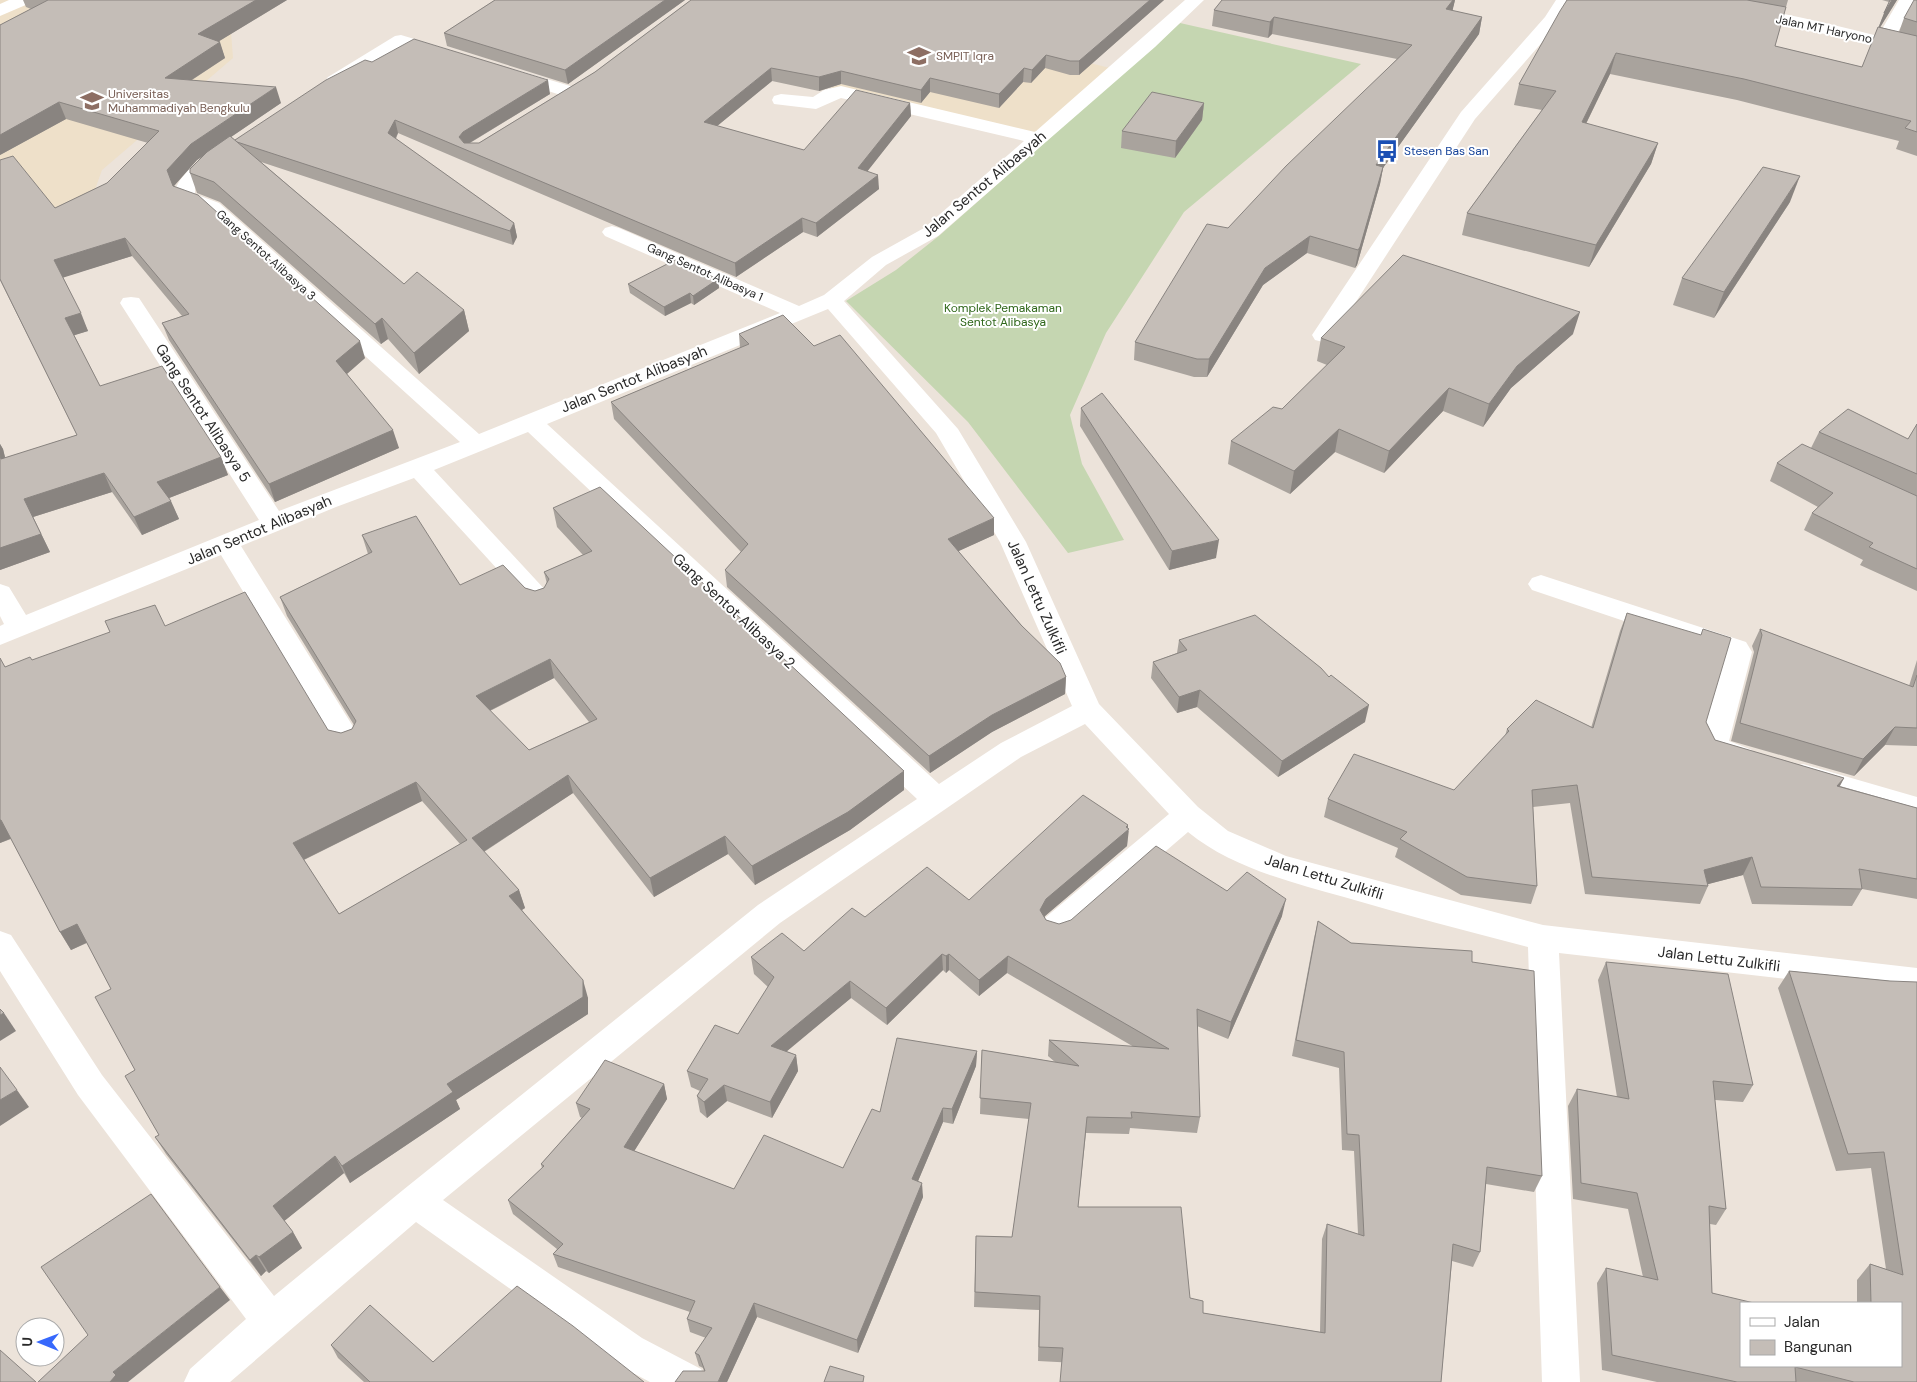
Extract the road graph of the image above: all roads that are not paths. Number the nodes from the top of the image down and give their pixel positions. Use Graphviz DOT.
graph roads {
  1 [pos="22,0"];
  2 [pos="1195,0"];
  3 [pos="1565,0"];
  4 [pos="1670,0"];
  5 [pos="1908,0"];
  6 [pos="0,10"];
  7 [pos="1883,42"];
  8 [pos="1917,52"];
  9 [pos="466,60"];
  10 [pos="495,69"];
  11 [pos="320,90"];
  12 [pos="782,100"];
  13 [pos="553,102"];
  14 [pos="1039,139"];
  15 [pos="238,144"];
  16 [pos="612,232"];
  17 [pos="832,300"];
  18 [pos="131,304"];
  19 [pos="799,314"];
  20 [pos="1323,335"];
  21 [pos="530,421"];
  22 [pos="477,445"];
  23 [pos="418,468"];
  24 [pos="274,523"];
  25 [pos="228,544"];
  26 [pos="1541,584"];
  27 [pos="0,593"];
  28 [pos="539,599"];
  29 [pos="10,632"];
  30 [pos="1088,710"];
  31 [pos="347,740"];
  32 [pos="937,800"];
  33 [pos="1917,808"];
  34 [pos="1188,815"];
  35 [pos="1057,926"];
  36 [pos="1543,938"];
  37 [pos="0,944"];
  38 [pos="1917,981"];
  39 [pos="415,1201"];
  40 [pos="271,1322"];
  41 [pos="204,1382"];
  42 [pos="688,1382"];
  43 [pos="1561,1382"];
  1 -- 6 [label="street"];
  2 -- 14 [label="street, Jalan Sentot Alibasyah"];
  3 -- 20 [label="street"];
  4 -- 7 [label="street, Jalan MT Haryono"];
  5 -- 7 [label="street"];
  7 -- 8 [label="street, Jalan MT Haryono"];
  9 -- 11 [label="street"];
  10 -- 13 [label="street"];
  12 -- 14 [label="street"];
  14 -- 17 [label="street, Jalan Sentot Alibasyah"];
  15 -- 22 [label="street, Gang Sentot Alibasya 3"];
  16 -- 19 [label="street, Gang Sentot Alibasya 1"];
  17 -- 19 [label="street, Jalan Sentot Alibasyah"];
  17 -- 30 [label="street, Jalan Lettu Zulkifli"];
  18 -- 24 [label="street, Gang Sentot Alibasya 5"];
  19 -- 21 [label="street, Jalan Sentot Alibasyah"];
  21 -- 22 [label="street, Jalan Sentot Alibasyah"];
  21 -- 32 [label="street, Gang Sentot Alibasya 2"];
  22 -- 23 [label="street, Jalan Sentot Alibasyah"];
  23 -- 24 [label="street, Jalan Sentot Alibasyah"];
  23 -- 28 [label="street"];
  24 -- 25 [label="street, Jalan Sentot Alibasyah"];
  25 -- 29 [label="street, Jalan Sentot Alibasyah"];
  25 -- 31 [label="street"];
  26 -- 33 [label="street"];
  27 -- 29 [label="street"];
  30 -- 32 [label="street"];
  30 -- 34 [label="street, Jalan Lettu Zulkifli"];
  32 -- 39 [label="street"];
  34 -- 35 [label="street"];
  34 -- 36 [label="street, Jalan Lettu Zulkifli"];
  36 -- 38 [label="street, Jalan Lettu Zulkifli"];
  36 -- 43 [label="street"];
  37 -- 40 [label="street"];
  39 -- 40 [label="street"];
  39 -- 42 [label="street"];
  40 -- 41 [label="street"];
}
